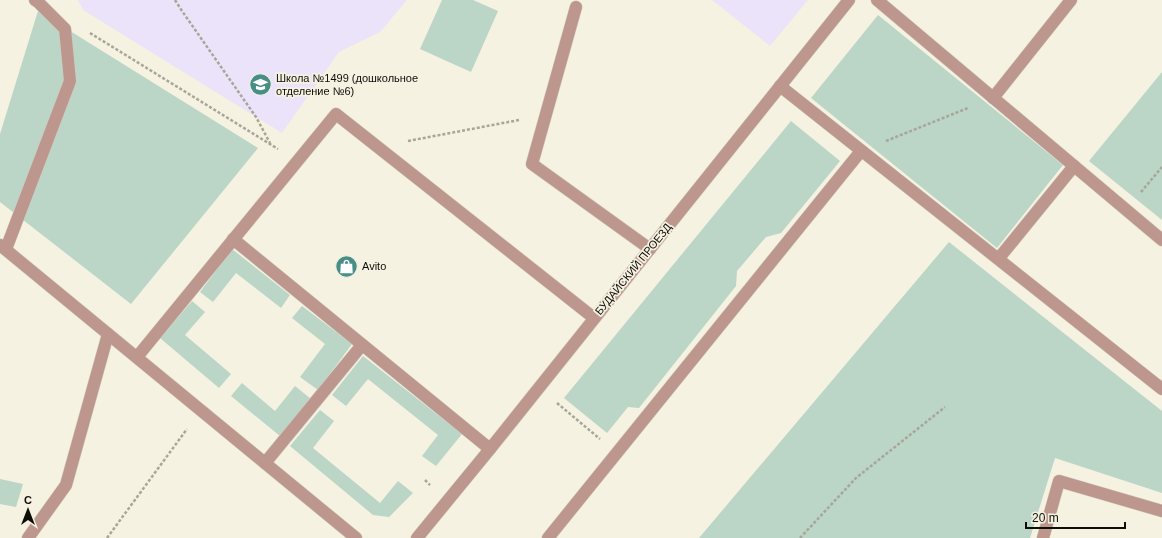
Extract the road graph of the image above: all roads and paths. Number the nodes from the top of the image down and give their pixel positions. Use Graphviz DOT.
graph roads {
  1 [pos="35,0"];
  2 [pos="175,0"];
  3 [pos="849,0"];
  4 [pos="877,0"];
  5 [pos="1071,0"];
  6 [pos="576,7"];
  7 [pos="86,31"];
  8 [pos="780,86"];
  9 [pos="993,98"];
  10 [pos="546,115"];
  11 [pos="270,144"];
  12 [pos="378,147"];
  13 [pos="861,151"];
  14 [pos="298,160"];
  15 [pos="1074,166"];
  16 [pos="1162,167"];
  17 [pos="1126,210"];
  18 [pos="233,239"];
  19 [pos="1162,240"];
  20 [pos="3,247"];
  21 [pos="650,249"];
  22 [pos="999,258"];
  23 [pos="594,318"];
  24 [pos="108,334"];
  25 [pos="362,345"];
  26 [pos="137,357"];
  27 [pos="1162,389"];
  28 [pos="555,401"];
  29 [pos="945,407"];
  30 [pos="191,424"];
  31 [pos="490,448"];
  32 [pos="617,453"];
  33 [pos="265,463"];
  34 [pos="424,480"];
  35 [pos="432,486"];
  36 [pos="1162,511"];
  37 [pos="28,538"];
  38 [pos="107,538"];
  39 [pos="356,538"];
  40 [pos="417,538"];
  41 [pos="548,538"];
  42 [pos="800,538"];
  43 [pos="1043,538"];
  1 -- 20 [label="street"];
  2 -- 11 [label="path"];
  3 -- 8 [label="street, БУДАЙСКИЙ ПРОЕЗД"];
  4 -- 9 [label="street"];
  5 -- 9 [label="street"];
  6 -- 10 [label="street"];
  7 -- 11 [label="path"];
  8 -- 13 [label="street"];
  8 -- 21 [label="street, БУДАЙСКИЙ ПРОЕЗД"];
  9 -- 13 [label="path"];
  9 -- 15 [label="street"];
  10 -- 12 [label="path"];
  10 -- 21 [label="street"];
  11 -- 14 [label="path"];
  12 -- 14 [label="street"];
  12 -- 23 [label="street"];
  13 -- 22 [label="street"];
  13 -- 32 [label="street"];
  14 -- 18 [label="street"];
  15 -- 17 [label="street"];
  15 -- 22 [label="street"];
  16 -- 17 [label="path"];
  17 -- 19 [label="street"];
  18 -- 25 [label="street"];
  18 -- 26 [label="street"];
  20 -- 24 [label="street"];
  21 -- 23 [label="street, БУДАЙСКИЙ ПРОЕЗД"];
  22 -- 27 [label="street"];
  23 -- 31 [label="street, БУДАЙСКИЙ ПРОЕЗД"];
  24 -- 26 [label="street"];
  24 -- 37 [label="street"];
  25 -- 31 [label="street"];
  25 -- 33 [label="street"];
  26 -- 33 [label="street"];
  28 -- 32 [label="path"];
  29 -- 42 [label="path"];
  30 -- 38 [label="path"];
  31 -- 40 [label="street, БУДАЙСКИЙ ПРОЕЗД"];
  32 -- 41 [label="street"];
  33 -- 39 [label="street"];
  34 -- 35 [label="path"];
  36 -- 43 [label="street"];
}
